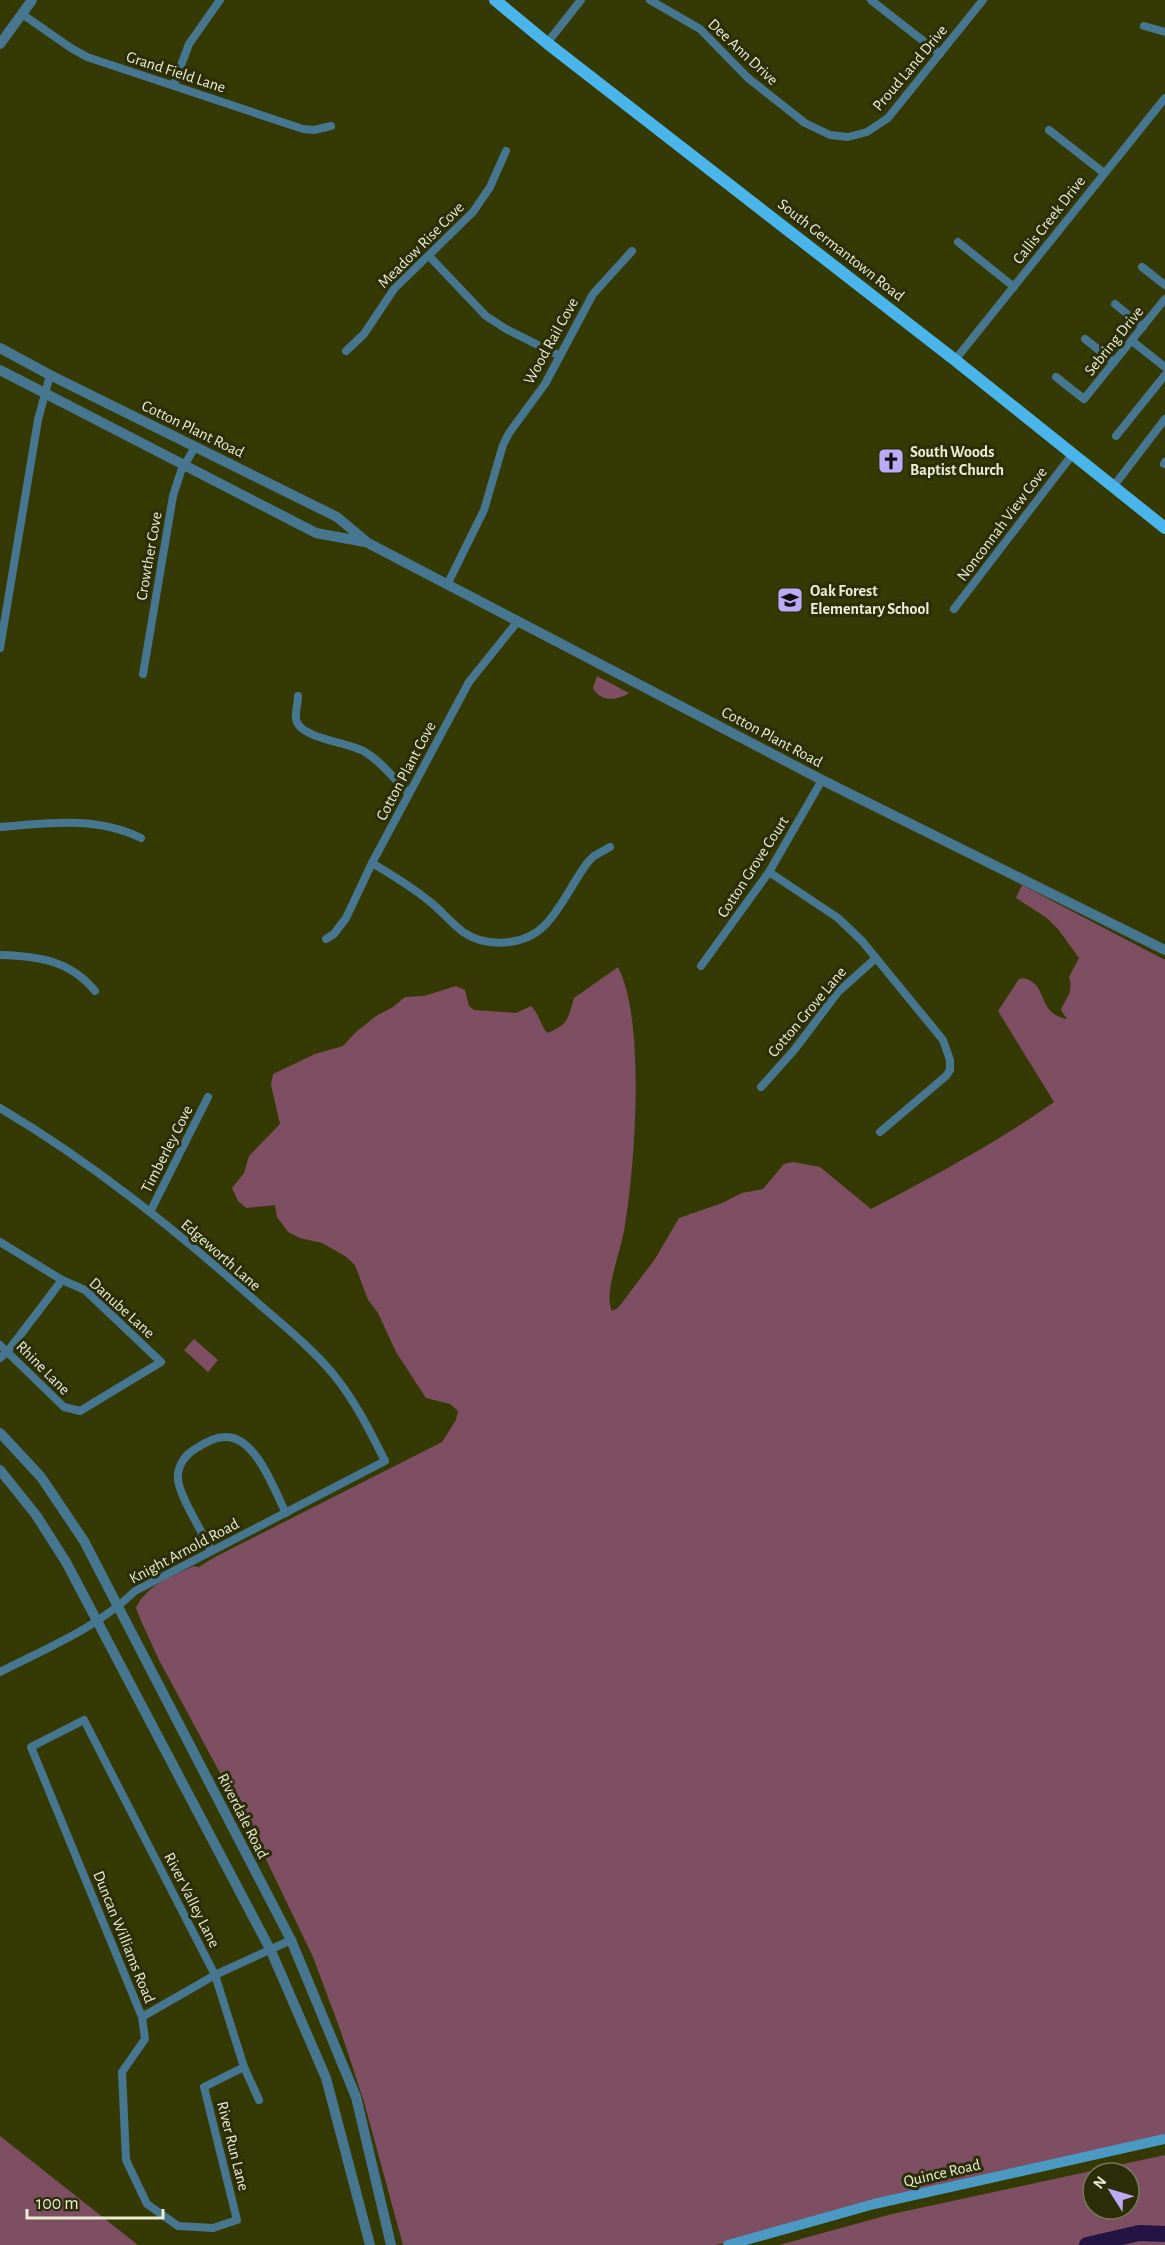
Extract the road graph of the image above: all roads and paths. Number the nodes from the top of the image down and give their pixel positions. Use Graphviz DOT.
graph roads {
  1 [pos="32,0"];
  2 [pos="220,0"];
  3 [pos="495,0"];
  4 [pos="581,0"];
  5 [pos="650,0"];
  6 [pos="871,0"];
  7 [pos="983,0"];
  8 [pos="22,14"];
  9 [pos="1144,26"];
  10 [pos="1165,32"];
  11 [pos="547,43"];
  12 [pos="0,44"];
  13 [pos="940,54"];
  14 [pos="174,84"];
  15 [pos="1165,98"];
  16 [pos="331,126"];
  17 [pos="1049,130"];
  18 [pos="848,137"];
  19 [pos="506,151"];
  20 [pos="1104,173"];
  21 [pos="958,242"];
  22 [pos="632,251"];
  23 [pos="429,256"];
  24 [pos="1142,267"];
  25 [pos="1165,285"];
  26 [pos="1014,287"];
  27 [pos="1165,299"];
  28 [pos="1115,304"];
  29 [pos="1143,327"];
  30 [pos="1085,339"];
  31 [pos="1132,341"];
  32 [pos="0,348"];
  33 [pos="346,351"];
  34 [pos="560,356"];
  35 [pos="955,360"];
  36 [pos="1114,362"];
  37 [pos="1165,367"];
  38 [pos="0,370"];
  39 [pos="50,375"];
  40 [pos="1165,375"];
  41 [pos="1056,377"];
  42 [pos="44,394"];
  43 [pos="1165,419"];
  44 [pos="1116,436"];
  45 [pos="195,447"];
  46 [pos="1072,455"];
  47 [pos="184,466"];
  48 [pos="1113,487"];
  49 [pos="1165,528"];
  50 [pos="368,543"];
  51 [pos="447,583"];
  52 [pos="954,609"];
  53 [pos="519,621"];
  54 [pos="0,648"];
  55 [pos="143,674"];
  56 [pos="298,696"];
  57 [pos="822,780"];
  58 [pos="409,794"];
  59 [pos="0,827"];
  60 [pos="141,838"];
  61 [pos="610,847"];
  62 [pos="372,863"];
  63 [pos="769,872"];
  64 [pos="326,939"];
  65 [pos="1165,950"];
  66 [pos="0,955"];
  67 [pos="876,957"];
  68 [pos="701,966"];
  69 [pos="95,991"];
  70 [pos="761,1087"];
  71 [pos="208,1097"];
  72 [pos="0,1108"];
  73 [pos="880,1132"];
  74 [pos="150,1212"];
  75 [pos="0,1242"];
  76 [pos="62,1280"];
  77 [pos="0,1345"];
  78 [pos="8,1351"];
  79 [pos="0,1358"];
  80 [pos="161,1362"];
  81 [pos="0,1433"];
  82 [pos="385,1461"];
  83 [pos="0,1470"];
  84 [pos="286,1513"];
  85 [pos="211,1550"];
  86 [pos="118,1607"];
  87 [pos="99,1622"];
  88 [pos="0,1672"];
  89 [pos="84,1720"];
  90 [pos="291,1940"];
  91 [pos="271,1951"];
  92 [pos="215,1975"];
  93 [pos="142,2017"];
  94 [pos="244,2067"];
  95 [pos="259,2100"];
  96 [pos="1165,2139"];
  97 [pos="237,2220"];
  98 [pos="370,2245"];
  99 [pos="391,2245"];
  100 [pos="728,2245"];
  1 -- 8 [label="street"];
  2 -- 14 [label="street"];
  3 -- 11 [label="main road, South Germantown Road"];
  4 -- 11 [label="street"];
  5 -- 18 [label="street, Dee Ann Drive"];
  6 -- 13 [label="street"];
  7 -- 13 [label="street, Proud Land Drive"];
  8 -- 12 [label="street"];
  8 -- 14 [label="street, Grand Field Lane"];
  9 -- 10 [label="street"];
  11 -- 35 [label="main road, South Germantown Road"];
  13 -- 18 [label="street, Proud Land Drive"];
  14 -- 16 [label="street, Grand Field Lane"];
  15 -- 20 [label="street, Callis Creek Drive"];
  17 -- 20 [label="street"];
  19 -- 23 [label="street, Meadow Rise Cove"];
  20 -- 26 [label="street, Callis Creek Drive"];
  21 -- 26 [label="street"];
  22 -- 34 [label="street, Wood Rail Cove"];
  23 -- 33 [label="street, Meadow Rise Cove"];
  23 -- 34 [label="street"];
  24 -- 25 [label="street"];
  26 -- 35 [label="street, Callis Creek Drive"];
  27 -- 29 [label="street, Sebring Drive"];
  28 -- 29 [label="street"];
  29 -- 31 [label="street, Sebring Drive"];
  30 -- 36 [label="street"];
  31 -- 36 [label="street, Sebring Drive"];
  31 -- 37 [label="street"];
  32 -- 39 [label="street, Cotton Plant Road"];
  34 -- 51 [label="street, Wood Rail Cove"];
  35 -- 46 [label="main road, South Germantown Road"];
  36 -- 41 [label="street, Sebring Drive"];
  38 -- 42 [label="street, Cotton Plant Road"];
  39 -- 42 [label="street"];
  39 -- 45 [label="street, Cotton Plant Road"];
  40 -- 44 [label="street"];
  42 -- 47 [label="street, Cotton Plant Road"];
  42 -- 54 [label="street"];
  43 -- 48 [label="street"];
  45 -- 47 [label="street, Crowther Cove"];
  45 -- 50 [label="street, Cotton Plant Road"];
  46 -- 48 [label="main road, South Germantown Road"];
  46 -- 52 [label="street, Nonconnah View Cove"];
  47 -- 50 [label="street, Cotton Plant Road"];
  47 -- 55 [label="street, Crowther Cove"];
  48 -- 49 [label="main road, South Germantown Road"];
  50 -- 51 [label="street, Cotton Plant Road"];
  51 -- 53 [label="street, Cotton Plant Road"];
  53 -- 57 [label="street, Cotton Plant Road"];
  53 -- 58 [label="street, Cotton Plant Cove"];
  56 -- 58 [label="street"];
  57 -- 63 [label="street, Cotton Grove Court"];
  57 -- 65 [label="street, Cotton Plant Road"];
  58 -- 62 [label="street, Cotton Plant Cove"];
  59 -- 60 [label="street"];
  61 -- 62 [label="street"];
  62 -- 64 [label="street, Cotton Plant Cove"];
  63 -- 67 [label="street"];
  63 -- 68 [label="street, Cotton Grove Court"];
  66 -- 69 [label="street"];
  67 -- 70 [label="street, Cotton Grove Lane"];
  67 -- 73 [label="street"];
  71 -- 74 [label="street, Timberley Cove"];
  72 -- 74 [label="street, Edgeworth Lane"];
  74 -- 82 [label="street, Edgeworth Lane"];
  75 -- 76 [label="street, Danube Lane"];
  76 -- 78 [label="street"];
  76 -- 80 [label="street, Danube Lane"];
  77 -- 78 [label="street, Rhine Lane"];
  78 -- 79 [label="street"];
  78 -- 80 [label="street, Rhine Lane"];
  81 -- 86 [label="street, Riverdale Road"];
  82 -- 84 [label="street, Knight Arnold Road"];
  83 -- 87 [label="street"];
  84 -- 85 [label="street, Knight Arnold Road"];
  84 -- 85 [label="street"];
  85 -- 86 [label="street, Knight Arnold Road"];
  86 -- 87 [label="street, Knight Arnold Road"];
  86 -- 90 [label="street, Riverdale Road"];
  87 -- 88 [label="street, Knight Arnold Road"];
  87 -- 91 [label="street"];
  89 -- 92 [label="street, River Valley Lane"];
  89 -- 93 [label="street, Duncan Williams Road"];
  90 -- 91 [label="street"];
  90 -- 99 [label="street, Riverdale Road"];
  91 -- 92 [label="street"];
  91 -- 98 [label="street"];
  92 -- 93 [label="street"];
  92 -- 94 [label="street, River Valley Lane"];
  93 -- 97 [label="street, Duncan Williams Road"];
  94 -- 95 [label="street, River Valley Lane"];
  94 -- 97 [label="street, River Run Lane"];
  96 -- 100 [label="main road, Quince Road"];
}
